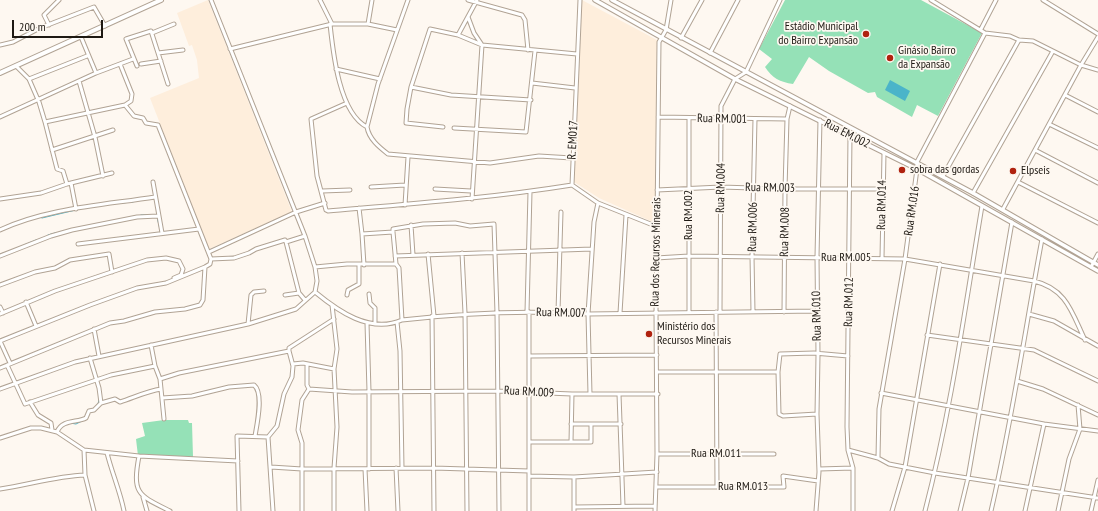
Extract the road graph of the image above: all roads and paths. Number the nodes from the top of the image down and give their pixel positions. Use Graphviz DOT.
graph roads {
  1 [pos="59,0"];
  2 [pos="162,0"];
  3 [pos="211,0"];
  4 [pos="320,0"];
  5 [pos="372,0"];
  6 [pos="408,0"];
  7 [pos="468,0"];
  8 [pos="580,0"];
  9 [pos="595,0"];
  10 [pos="612,0"];
  11 [pos="671,0"];
  12 [pos="702,0"];
  13 [pos="738,0"];
  14 [pos="780,0"];
  15 [pos="931,0"];
  16 [pos="996,0"];
  17 [pos="1043,0"];
  18 [pos="476,1"];
  19 [pos="468,17"];
  20 [pos="49,24"];
  21 [pos="174,24"];
  22 [pos="331,24"];
  23 [pos="368,24"];
  24 [pos="105,26"];
  25 [pos="981,29"];
  26 [pos="396,30"];
  27 [pos="666,30"];
  28 [pos="152,33"];
  29 [pos="985,33"];
  30 [pos="458,36"];
  31 [pos="1098,36"];
  32 [pos="81,37"];
  33 [pos="681,38"];
  34 [pos="661,40"];
  35 [pos="1019,40"];
  36 [pos="0,45"];
  37 [pos="482,45"];
  38 [pos="230,48"];
  39 [pos="183,50"];
  40 [pos="528,50"];
  41 [pos="536,51"];
  42 [pos="1052,51"];
  43 [pos="158,53"];
  44 [pos="710,53"];
  45 [pos="577,54"];
  46 [pos="87,56"];
  47 [pos="133,59"];
  48 [pos="161,61"];
  49 [pos="120,64"];
  50 [pos="142,64"];
  51 [pos="1081,65"];
  52 [pos="16,66"];
  53 [pos="137,66"];
  54 [pos="336,68"];
  55 [pos="1098,70"];
  56 [pos="746,72"];
  57 [pos="0,73"];
  58 [pos="96,73"];
  59 [pos="30,79"];
  60 [pos="380,79"];
  61 [pos="736,79"];
  62 [pos="79,81"];
  63 [pos="532,83"];
  64 [pos="168,84"];
  65 [pos="411,87"];
  66 [pos="575,88"];
  67 [pos="1065,95"];
  68 [pos="478,97"];
  69 [pos="38,100"];
  70 [pos="531,100"];
  71 [pos="347,103"];
  72 [pos="125,105"];
  73 [pos="790,105"];
  74 [pos="1098,112"];
  75 [pos="89,113"];
  76 [pos="0,117"];
  77 [pos="658,117"];
  78 [pos="689,118"];
  79 [pos="722,119"];
  80 [pos="755,119"];
  81 [pos="787,119"];
  82 [pos="820,120"];
  83 [pos="45,122"];
  84 [pos="1048,124"];
  85 [pos="367,127"];
  86 [pos="443,127"];
  87 [pos="454,128"];
  88 [pos="476,129"];
  89 [pos="113,130"];
  90 [pos="850,135"];
  91 [pos="95,137"];
  92 [pos="1098,148"];
  93 [pos="52,150"];
  94 [pos="1034,150"];
  95 [pos="884,152"];
  96 [pos="408,157"];
  97 [pos="572,158"];
  98 [pos="474,162"];
  99 [pos="917,162"];
  100 [pos="918,169"];
  101 [pos="112,173"];
  102 [pos="103,176"];
  103 [pos="943,176"];
  104 [pos="153,182"];
  105 [pos="1018,182"];
  106 [pos="1098,183"];
  107 [pos="69,184"];
  108 [pos="405,185"];
  109 [pos="572,185"];
  110 [pos="371,187"];
  111 [pos="689,187"];
  112 [pos="721,187"];
  113 [pos="754,188"];
  114 [pos="435,189"];
  115 [pos="785,189"];
  116 [pos="819,189"];
  117 [pos="851,189"];
  118 [pos="882,189"];
  119 [pos="350,190"];
  120 [pos="657,190"];
  121 [pos="322,191"];
  122 [pos="471,191"];
  123 [pos="530,192"];
  124 [pos="973,193"];
  125 [pos="155,197"];
  126 [pos="0,199"];
  127 [pos="472,199"];
  128 [pos="598,202"];
  129 [pos="325,203"];
  130 [pos="405,205"];
  131 [pos="982,206"];
  132 [pos="359,208"];
  133 [pos="76,209"];
  134 [pos="1003,209"];
  135 [pos="296,212"];
  136 [pos="561,212"];
  137 [pos="626,215"];
  138 [pos="158,216"];
  139 [pos="1012,222"];
  140 [pos="1098,223"];
  141 [pos="411,225"];
  142 [pos="658,227"];
  143 [pos="199,229"];
  144 [pos="0,230"];
  145 [pos="393,232"];
  146 [pos="162,233"];
  147 [pos="362,234"];
  148 [pos="305,236"];
  149 [pos="1042,239"];
  150 [pos="286,242"];
  151 [pos="78,244"];
  152 [pos="592,249"];
  153 [pos="560,250"];
  154 [pos="528,251"];
  155 [pos="209,252"];
  156 [pos="495,252"];
  157 [pos="462,253"];
  158 [pos="428,254"];
  159 [pos="1098,254"];
  160 [pos="413,255"];
  161 [pos="0,256"];
  162 [pos="395,256"];
  163 [pos="689,256"];
  164 [pos="720,256"];
  165 [pos="752,256"];
  166 [pos="784,257"];
  167 [pos="817,257"];
  168 [pos="656,258"];
  169 [pos="850,258"];
  170 [pos="882,258"];
  171 [pos="211,259"];
  172 [pos="905,259"];
  173 [pos="1093,262"];
  174 [pos="396,264"];
  175 [pos="940,264"];
  176 [pos="359,265"];
  177 [pos="364,265"];
  178 [pos="1098,265"];
  179 [pos="205,267"];
  180 [pos="315,267"];
  181 [pos="1091,267"];
  182 [pos="971,270"];
  183 [pos="1098,271"];
  184 [pos="112,272"];
  185 [pos="1003,275"];
  186 [pos="171,281"];
  187 [pos="1034,281"];
  188 [pos="0,285"];
  189 [pos="264,291"];
  190 [pos="315,292"];
  191 [pos="299,293"];
  192 [pos="369,294"];
  193 [pos="286,295"];
  194 [pos="347,295"];
  195 [pos="305,300"];
  196 [pos="26,302"];
  197 [pos="332,305"];
  198 [pos="0,307"];
  199 [pos="817,311"];
  200 [pos="528,312"];
  201 [pos="558,312"];
  202 [pos="689,312"];
  203 [pos="716,312"];
  204 [pos="720,312"];
  205 [pos="752,312"];
  206 [pos="784,312"];
  207 [pos="1,313"];
  208 [pos="465,313"];
  209 [pos="497,313"];
  210 [pos="620,313"];
  211 [pos="656,313"];
  212 [pos="588,314"];
  213 [pos="1029,314"];
  214 [pos="433,316"];
  215 [pos="334,319"];
  216 [pos="402,320"];
  217 [pos="397,322"];
  218 [pos="367,323"];
  219 [pos="375,323"];
  220 [pos="248,324"];
  221 [pos="36,326"];
  222 [pos="94,328"];
  223 [pos="928,335"];
  224 [pos="959,339"];
  225 [pos="1085,340"];
  226 [pos="0,341"];
  227 [pos="991,344"];
  228 [pos="151,345"];
  229 [pos="1098,346"];
  230 [pos="1022,348"];
  231 [pos="289,351"];
  232 [pos="818,354"];
  233 [pos="657,355"];
  234 [pos="98,356"];
  235 [pos="529,356"];
  236 [pos="589,356"];
  237 [pos="848,356"];
  238 [pos="90,358"];
  239 [pos="8,364"];
  240 [pos="293,364"];
  241 [pos="307,364"];
  242 [pos="155,366"];
  243 [pos="0,368"];
  244 [pos="334,369"];
  245 [pos="658,372"];
  246 [pos="717,372"];
  247 [pos="778,372"];
  248 [pos="160,379"];
  249 [pos="97,380"];
  250 [pos="1098,381"];
  251 [pos="1017,382"];
  252 [pos="16,384"];
  253 [pos="309,388"];
  254 [pos="0,389"];
  255 [pos="161,389"];
  256 [pos="335,389"];
  257 [pos="369,391"];
  258 [pos="401,391"];
  259 [pos="433,391"];
  260 [pos="498,391"];
  261 [pos="465,392"];
  262 [pos="528,393"];
  263 [pos="881,393"];
  264 [pos="572,394"];
  265 [pos="590,394"];
  266 [pos="620,394"];
  267 [pos="658,394"];
  268 [pos="162,398"];
  269 [pos="917,400"];
  270 [pos="30,402"];
  271 [pos="101,402"];
  272 [pos="1078,405"];
  273 [pos="948,406"];
  274 [pos="980,411"];
  275 [pos="816,414"];
  276 [pos="1098,415"];
  277 [pos="1012,418"];
  278 [pos="164,419"];
  279 [pos="571,424"];
  280 [pos="591,424"];
  281 [pos="621,424"];
  282 [pos="1044,424"];
  283 [pos="1080,429"];
  284 [pos="52,430"];
  285 [pos="1098,431"];
  286 [pos="58,432"];
  287 [pos="255,436"];
  288 [pos="268,437"];
  289 [pos="0,438"];
  290 [pos="529,442"];
  291 [pos="571,442"];
  292 [pos="84,450"];
  293 [pos="848,450"];
  294 [pos="107,453"];
  295 [pos="658,454"];
  296 [pos="717,454"];
  297 [pos="774,454"];
  298 [pos="139,456"];
  299 [pos="878,458"];
  300 [pos="238,461"];
  301 [pos="271,467"];
  302 [pos="904,467"];
  303 [pos="334,468"];
  304 [pos="396,468"];
  305 [pos="402,468"];
  306 [pos="434,468"];
  307 [pos="467,468"];
  308 [pos="853,468"];
  309 [pos="302,469"];
  310 [pos="367,469"];
  311 [pos="819,469"];
  312 [pos="499,471"];
  313 [pos="529,471"];
  314 [pos="657,472"];
  315 [pos="935,473"];
  316 [pos="622,474"];
  317 [pos="84,475"];
  318 [pos="529,476"];
  319 [pos="574,477"];
  320 [pos="968,478"];
  321 [pos="1098,480"];
  322 [pos="818,481"];
  323 [pos="997,484"];
  324 [pos="717,487"];
  325 [pos="656,488"];
  326 [pos="1031,488"];
  327 [pos="0,489"];
  328 [pos="1062,493"];
  329 [pos="142,497"];
  330 [pos="1096,497"];
  331 [pos="623,506"];
  332 [pos="655,506"];
  333 [pos="607,507"];
  334 [pos="574,509"];
  335 [pos="94,511"];
  336 [pos="124,511"];
  337 [pos="148,511"];
  338 [pos="170,511"];
  339 [pos="239,511"];
  340 [pos="273,511"];
  341 [pos="302,511"];
  342 [pos="334,511"];
  343 [pos="367,511"];
  344 [pos="398,511"];
  345 [pos="434,511"];
  346 [pos="467,511"];
  347 [pos="499,511"];
  348 [pos="529,511"];
  349 [pos="607,511"];
  350 [pos="655,511"];
  351 [pos="816,511"];
  352 [pos="853,511"];
  353 [pos="892,511"];
  354 [pos="925,511"];
  355 [pos="960,511"];
  356 [pos="991,511"];
  357 [pos="1025,511"];
  358 [pos="1058,511"];
  359 [pos="1091,511"];
  1 -- 20 [label="street"];
  2 -- 24 [label="main road"];
  3 -- 38 [label="street"];
  4 -- 22 [label="street"];
  5 -- 23 [label="street"];
  6 -- 26 [label="street"];
  7 -- 18 [label="street"];
  8 -- 45 [label="street, R. EM017"];
  9 -- 34 [label="street, Rua EM.002"];
  10 -- 27 [label="street, Rua EM.002"];
  11 -- 27 [label="street"];
  12 -- 33 [label="street"];
  13 -- 44 [label="street"];
  14 -- 56 [label="street"];
  15 -- 25 [label="street"];
  16 -- 25 [label="street"];
  17 -- 31 [label="street"];
  18 -- 19 [label="street"];
  18 -- 40 [label="street"];
  19 -- 30 [label="street"];
  19 -- 37 [label="street"];
  20 -- 24 [label="street"];
  20 -- 36 [label="street"];
  21 -- 28 [label="street"];
  22 -- 23 [label="street"];
  22 -- 38 [label="street"];
  22 -- 54 [label="street"];
  23 -- 26 [label="street"];
  24 -- 32 [label="main road"];
  25 -- 29 [label="street"];
  26 -- 60 [label="street"];
  27 -- 33 [label="street, Rua EM.002"];
  27 -- 34 [label="street"];
  28 -- 43 [label="street"];
  28 -- 47 [label="street"];
  29 -- 35 [label="street"];
  29 -- 99 [label="street"];
  30 -- 37 [label="street"];
  30 -- 65 [label="street"];
  31 -- 51 [label="street"];
  32 -- 46 [label="street"];
  32 -- 52 [label="main road"];
  33 -- 44 [label="street, Rua EM.002"];
  34 -- 61 [label="street, Rua EM.002"];
  34 -- 77 [label="street, Rua dos Recursos Minerais"];
  35 -- 42 [label="street"];
  35 -- 103 [label="street"];
  37 -- 40 [label="street"];
  37 -- 68 [label="street"];
  38 -- 135 [label="street"];
  39 -- 43 [label="street"];
  40 -- 41 [label="street"];
  41 -- 45 [label="street"];
  41 -- 63 [label="street"];
  42 -- 51 [label="street"];
  42 -- 124 [label="street"];
  43 -- 48 [label="street"];
  44 -- 56 [label="street, Rua EM.002"];
  45 -- 66 [label="street, R. EM017"];
  46 -- 58 [label="street"];
  46 -- 59 [label="street"];
  47 -- 49 [label="street"];
  47 -- 53 [label="street"];
  48 -- 50 [label="street"];
  48 -- 64 [label="street"];
  49 -- 58 [label="street"];
  49 -- 72 [label="street"];
  51 -- 55 [label="street"];
  51 -- 67 [label="street"];
  52 -- 57 [label="main road"];
  52 -- 59 [label="street"];
  54 -- 60 [label="street"];
  54 -- 71 [label="street"];
  56 -- 61 [label="street, Rua RM.004"];
  56 -- 99 [label="street, Rua EM.002"];
  58 -- 62 [label="street"];
  59 -- 69 [label="street"];
  60 -- 85 [label="street"];
  61 -- 73 [label="street, Rua EM.002"];
  61 -- 79 [label="street, Rua RM.004"];
  62 -- 69 [label="street"];
  62 -- 75 [label="street"];
  63 -- 66 [label="street"];
  63 -- 70 [label="street"];
  65 -- 68 [label="street"];
  65 -- 86 [label="street"];
  66 -- 97 [label="street, R. EM017"];
  67 -- 74 [label="street"];
  67 -- 84 [label="street"];
  68 -- 70 [label="street"];
  68 -- 88 [label="street"];
  69 -- 76 [label="street"];
  69 -- 83 [label="street"];
  70 -- 88 [label="street"];
  71 -- 85 [label="street"];
  71 -- 121 [label="street"];
  72 -- 75 [label="street"];
  72 -- 143 [label="street"];
  73 -- 81 [label="street, Rua RM.008"];
  73 -- 82 [label="street, Rua EM.002"];
  75 -- 83 [label="street"];
  75 -- 91 [label="street"];
  77 -- 78 [label="street, Rua RM.001"];
  77 -- 120 [label="street, Rua dos Recursos Minerais"];
  78 -- 79 [label="street, Rua RM.001"];
  78 -- 111 [label="street, Rua RM.002"];
  79 -- 80 [label="street, Rua RM.001"];
  79 -- 112 [label="street, Rua RM.004"];
  80 -- 81 [label="street, Rua RM.001"];
  80 -- 113 [label="street, Rua RM.006"];
  81 -- 115 [label="street, Rua RM.008"];
  82 -- 90 [label="street, Rua EM.002"];
  82 -- 116 [label="street, Rua RM.010"];
  83 -- 93 [label="street"];
  84 -- 92 [label="street"];
  84 -- 94 [label="street"];
  85 -- 96 [label="street"];
  87 -- 88 [label="street"];
  88 -- 98 [label="street"];
  89 -- 91 [label="street"];
  90 -- 95 [label="street, Rua EM.002"];
  90 -- 117 [label="street, Rua RM.012"];
  91 -- 93 [label="street"];
  91 -- 102 [label="street"];
  93 -- 107 [label="street"];
  94 -- 105 [label="street"];
  94 -- 106 [label="street"];
  95 -- 100 [label="street, Rua EM.002"];
  95 -- 118 [label="street, Rua RM.014"];
  96 -- 98 [label="street"];
  96 -- 108 [label="street"];
  97 -- 98 [label="street"];
  97 -- 109 [label="street, R. EM017"];
  98 -- 122 [label="street"];
  99 -- 100 [label="street, Rua RM.016"];
  99 -- 103 [label="street, Rua EM.002"];
  100 -- 131 [label="street, Rua EM.002"];
  100 -- 172 [label="street, Rua RM.016"];
  101 -- 102 [label="street"];
  102 -- 107 [label="street"];
  103 -- 124 [label="street, Rua EM.002"];
  104 -- 125 [label="street"];
  105 -- 134 [label="street"];
  105 -- 140 [label="street"];
  107 -- 126 [label="street"];
  107 -- 133 [label="street"];
  108 -- 110 [label="street"];
  108 -- 130 [label="street"];
  109 -- 123 [label="street"];
  109 -- 128 [label="street"];
  111 -- 112 [label="street, Rua RM.003"];
  111 -- 120 [label="street, Rua RM.003"];
  111 -- 163 [label="street, Rua RM.002"];
  112 -- 113 [label="street, Rua RM.003"];
  112 -- 164 [label="street, Rua RM.004"];
  113 -- 115 [label="street, Rua RM.003"];
  113 -- 165 [label="street, Rua RM.006"];
  114 -- 122 [label="street"];
  115 -- 116 [label="street, Rua RM.003"];
  115 -- 166 [label="street, Rua RM.008"];
  116 -- 117 [label="street, Rua RM.003"];
  116 -- 167 [label="street, Rua RM.010"];
  117 -- 118 [label="street, Rua RM.003"];
  117 -- 169 [label="street, Rua RM.012"];
  118 -- 170 [label="street, Rua RM.014"];
  119 -- 121 [label="street"];
  120 -- 142 [label="street, Rua dos Recursos Minerais"];
  121 -- 129 [label="street"];
  122 -- 127 [label="street"];
  123 -- 127 [label="street"];
  123 -- 154 [label="street"];
  124 -- 134 [label="street, Rua EM.002"];
  125 -- 133 [label="street"];
  125 -- 138 [label="street"];
  127 -- 130 [label="street"];
  128 -- 137 [label="street"];
  128 -- 152 [label="street"];
  129 -- 132 [label="street"];
  129 -- 135 [label="street"];
  130 -- 132 [label="street"];
  131 -- 139 [label="street, Rua EM.002"];
  131 -- 182 [label="street"];
  132 -- 147 [label="street"];
  133 -- 144 [label="street"];
  134 -- 173 [label="street, Rua EM.002"];
  135 -- 148 [label="street"];
  135 -- 155 [label="street"];
  136 -- 153 [label="street"];
  137 -- 142 [label="street"];
  137 -- 210 [label="street"];
  138 -- 146 [label="street"];
  138 -- 161 [label="street"];
  139 -- 149 [label="street, Rua EM.002"];
  139 -- 185 [label="street"];
  141 -- 145 [label="street"];
  141 -- 156 [label="street"];
  141 -- 160 [label="street"];
  142 -- 168 [label="street, Rua dos Recursos Minerais"];
  143 -- 146 [label="street"];
  143 -- 155 [label="street"];
  145 -- 147 [label="street"];
  145 -- 162 [label="street"];
  146 -- 151 [label="street"];
  147 -- 177 [label="street"];
  148 -- 150 [label="street"];
  148 -- 180 [label="street"];
  149 -- 181 [label="street, Rua EM.002"];
  149 -- 187 [label="street"];
  150 -- 171 [label="street"];
  150 -- 191 [label="street"];
  152 -- 153 [label="street"];
  152 -- 212 [label="street"];
  153 -- 154 [label="street"];
  153 -- 201 [label="street"];
  154 -- 156 [label="street"];
  154 -- 200 [label="street"];
  155 -- 171 [label="street"];
  156 -- 157 [label="street"];
  156 -- 209 [label="street"];
  157 -- 158 [label="street"];
  157 -- 208 [label="street"];
  158 -- 160 [label="street"];
  158 -- 214 [label="street"];
  159 -- 173 [label="street"];
  160 -- 162 [label="street"];
  162 -- 174 [label="street"];
  163 -- 164 [label="street, Rua RM.005"];
  163 -- 168 [label="street, Rua RM.005"];
  163 -- 202 [label="street, Rua RM.002"];
  164 -- 165 [label="street, Rua RM.005"];
  164 -- 204 [label="street, Rua RM.004"];
  165 -- 166 [label="street, Rua RM.005"];
  165 -- 205 [label="street, Rua RM.006"];
  166 -- 167 [label="street, Rua RM.005"];
  166 -- 206 [label="street, Rua RM.008"];
  167 -- 169 [label="street, Rua RM.005"];
  167 -- 199 [label="street, Rua RM.010"];
  168 -- 211 [label="street, Rua dos Recursos Minerais"];
  169 -- 170 [label="street, Rua RM.005"];
  169 -- 237 [label="street, Rua RM.012"];
  170 -- 172 [label="street, Rua RM.005"];
  171 -- 179 [label="street"];
  172 -- 175 [label="street, Rua RM.005"];
  172 -- 263 [label="street, Rua RM.016"];
  173 -- 178 [label="street, Rua EM.002"];
  173 -- 181 [label="street"];
  174 -- 177 [label="street"];
  174 -- 216 [label="street"];
  175 -- 182 [label="street, Rua RM.005"];
  175 -- 223 [label="street"];
  176 -- 177 [label="street"];
  176 -- 180 [label="street"];
  176 -- 194 [label="street"];
  179 -- 186 [label="street"];
  179 -- 222 [label="street"];
  180 -- 190 [label="street"];
  181 -- 183 [label="street, Rua EM.002"];
  182 -- 185 [label="street, Rua RM.005"];
  182 -- 224 [label="street"];
  184 -- 186 [label="street"];
  184 -- 188 [label="street"];
  184 -- 196 [label="street"];
  185 -- 187 [label="street, Rua RM.005"];
  185 -- 227 [label="street"];
  186 -- 221 [label="street"];
  187 -- 213 [label="street"];
  187 -- 225 [label="street, Rua RM.005"];
  189 -- 220 [label="street"];
  190 -- 195 [label="street"];
  190 -- 197 [label="street, Rua RM.007"];
  191 -- 193 [label="street"];
  191 -- 195 [label="street"];
  192 -- 219 [label="street"];
  195 -- 220 [label="street"];
  196 -- 207 [label="street"];
  196 -- 221 [label="street"];
  197 -- 215 [label="street"];
  197 -- 218 [label="street, Rua RM.007"];
  198 -- 207 [label="street"];
  199 -- 206 [label="street, Rua RM.007"];
  199 -- 232 [label="street, Rua RM.010"];
  200 -- 201 [label="street, Rua RM.007"];
  200 -- 209 [label="street, Rua RM.007"];
  200 -- 235 [label="street"];
  201 -- 212 [label="street, Rua RM.007"];
  202 -- 203 [label="street, Rua RM.007"];
  202 -- 211 [label="street, Rua RM.007"];
  203 -- 204 [label="street, Rua RM.007"];
  203 -- 246 [label="street"];
  204 -- 205 [label="street, Rua RM.007"];
  205 -- 206 [label="street, Rua RM.007"];
  208 -- 209 [label="street, Rua RM.007"];
  208 -- 214 [label="street, Rua RM.007"];
  208 -- 261 [label="street"];
  209 -- 260 [label="street"];
  210 -- 211 [label="street, Rua RM.007"];
  210 -- 212 [label="street, Rua RM.007"];
  211 -- 233 [label="street, Rua dos Recursos Minerais"];
  212 -- 236 [label="street"];
  213 -- 225 [label="street"];
  213 -- 230 [label="street"];
  214 -- 216 [label="street, Rua RM.007"];
  214 -- 259 [label="street"];
  215 -- 231 [label="street"];
  215 -- 244 [label="street"];
  216 -- 217 [label="street, Rua RM.007"];
  217 -- 219 [label="street, Rua RM.007"];
  217 -- 258 [label="street"];
  218 -- 219 [label="street, Rua RM.007"];
  218 -- 257 [label="street"];
  220 -- 228 [label="street"];
  221 -- 226 [label="street"];
  222 -- 234 [label="street"];
  222 -- 239 [label="street"];
  223 -- 224 [label="street"];
  223 -- 269 [label="street"];
  224 -- 227 [label="street"];
  224 -- 273 [label="street"];
  225 -- 229 [label="street"];
  226 -- 239 [label="street"];
  227 -- 230 [label="street"];
  227 -- 274 [label="street"];
  228 -- 234 [label="street"];
  228 -- 242 [label="street"];
  230 -- 250 [label="street"];
  230 -- 251 [label="street"];
  231 -- 240 [label="street"];
  231 -- 248 [label="street"];
  232 -- 237 [label="street"];
  232 -- 247 [label="street"];
  232 -- 275 [label="street, Rua RM.010"];
  233 -- 236 [label="street"];
  233 -- 245 [label="street, Rua dos Recursos Minerais"];
  234 -- 238 [label="street"];
  235 -- 236 [label="street"];
  235 -- 262 [label="street"];
  236 -- 265 [label="street"];
  237 -- 293 [label="street, Rua RM.012"];
  238 -- 249 [label="street"];
  238 -- 252 [label="street"];
  239 -- 243 [label="street"];
  239 -- 252 [label="street"];
  240 -- 241 [label="street"];
  240 -- 288 [label="street"];
  241 -- 244 [label="street"];
  241 -- 253 [label="street"];
  242 -- 248 [label="street"];
  242 -- 249 [label="street"];
  244 -- 256 [label="street"];
  245 -- 246 [label="street"];
  245 -- 267 [label="street, Rua dos Recursos Minerais"];
  246 -- 247 [label="street"];
  246 -- 296 [label="street"];
  247 -- 275 [label="street"];
  248 -- 255 [label="street"];
  249 -- 270 [label="street"];
  249 -- 271 [label="street"];
  251 -- 272 [label="street"];
  251 -- 277 [label="street"];
  252 -- 254 [label="street"];
  252 -- 270 [label="street"];
  253 -- 256 [label="street, Rua RM.009"];
  253 -- 309 [label="street"];
  255 -- 268 [label="street"];
  255 -- 271 [label="street"];
  256 -- 257 [label="street, Rua RM.009"];
  256 -- 303 [label="street"];
  257 -- 258 [label="street, Rua RM.009"];
  257 -- 310 [label="street"];
  258 -- 259 [label="street, Rua RM.009"];
  258 -- 305 [label="street"];
  259 -- 261 [label="street, Rua RM.009"];
  259 -- 306 [label="street"];
  260 -- 261 [label="street, Rua RM.009"];
  260 -- 262 [label="street, Rua RM.009"];
  260 -- 312 [label="street"];
  261 -- 307 [label="street"];
  262 -- 264 [label="street, Rua RM.009"];
  262 -- 290 [label="street"];
  263 -- 269 [label="street"];
  263 -- 299 [label="street, Rua RM.016"];
  264 -- 265 [label="street, Rua RM.009"];
  264 -- 279 [label="street"];
  265 -- 266 [label="street, Rua RM.009"];
  266 -- 267 [label="street, Rua RM.009"];
  266 -- 281 [label="street"];
  267 -- 295 [label="street, Rua dos Recursos Minerais"];
  268 -- 278 [label="street"];
  268 -- 287 [label="street"];
  269 -- 273 [label="street"];
  269 -- 302 [label="street"];
  270 -- 284 [label="street"];
  271 -- 286 [label="street"];
  272 -- 276 [label="street"];
  272 -- 283 [label="street"];
  273 -- 274 [label="street"];
  273 -- 315 [label="street"];
  274 -- 277 [label="street"];
  274 -- 320 [label="street"];
  275 -- 311 [label="street, Rua RM.010"];
  277 -- 282 [label="street"];
  277 -- 323 [label="street"];
  279 -- 280 [label="street"];
  279 -- 291 [label="street"];
  280 -- 281 [label="street"];
  280 -- 291 [label="street"];
  281 -- 316 [label="street"];
  282 -- 283 [label="street"];
  282 -- 326 [label="street"];
  283 -- 285 [label="street"];
  283 -- 328 [label="street"];
  284 -- 286 [label="street"];
  284 -- 289 [label="street"];
  286 -- 292 [label="street"];
  287 -- 288 [label="street"];
  287 -- 300 [label="street"];
  288 -- 301 [label="street"];
  290 -- 291 [label="street"];
  290 -- 313 [label="street"];
  292 -- 294 [label="street"];
  292 -- 317 [label="street"];
  293 -- 299 [label="street"];
  293 -- 308 [label="street, Rua RM.012"];
  294 -- 298 [label="street"];
  294 -- 336 [label="street"];
  295 -- 296 [label="street, Rua RM.011"];
  295 -- 314 [label="street, Rua dos Recursos Minerais"];
  296 -- 297 [label="street, Rua RM.011"];
  296 -- 324 [label="street"];
  298 -- 300 [label="street"];
  298 -- 329 [label="street"];
  299 -- 302 [label="street"];
  300 -- 339 [label="street"];
  301 -- 309 [label="street"];
  301 -- 340 [label="street"];
  302 -- 315 [label="street"];
  302 -- 353 [label="street"];
  303 -- 309 [label="street"];
  303 -- 310 [label="street"];
  303 -- 342 [label="street"];
  304 -- 305 [label="street"];
  304 -- 310 [label="street"];
  304 -- 344 [label="street"];
  305 -- 306 [label="street"];
  306 -- 307 [label="street"];
  306 -- 345 [label="street"];
  307 -- 312 [label="street"];
  307 -- 346 [label="street"];
  308 -- 311 [label="street"];
  308 -- 352 [label="street, Rua RM.012"];
  309 -- 341 [label="street"];
  310 -- 343 [label="street"];
  311 -- 322 [label="street, Rua RM.010"];
  312 -- 313 [label="street"];
  312 -- 347 [label="street"];
  313 -- 318 [label="street"];
  314 -- 316 [label="street"];
  314 -- 325 [label="street, Rua dos Recursos Minerais"];
  315 -- 320 [label="street"];
  315 -- 354 [label="street"];
  316 -- 319 [label="street"];
  316 -- 331 [label="street"];
  317 -- 327 [label="street"];
  317 -- 335 [label="street"];
  318 -- 319 [label="street"];
  318 -- 348 [label="street"];
  319 -- 334 [label="street"];
  320 -- 323 [label="street"];
  320 -- 355 [label="street"];
  321 -- 330 [label="street"];
  322 -- 324 [label="street, Rua RM.013"];
  322 -- 351 [label="street, Rua RM.010"];
  323 -- 326 [label="street"];
  323 -- 356 [label="street"];
  324 -- 325 [label="street, Rua RM.013"];
  325 -- 332 [label="street, Rua dos Recursos Minerais"];
  326 -- 328 [label="street"];
  326 -- 357 [label="street"];
  328 -- 330 [label="street"];
  328 -- 358 [label="street"];
  329 -- 337 [label="street"];
  329 -- 338 [label="street"];
  330 -- 359 [label="street"];
  331 -- 332 [label="street"];
  331 -- 333 [label="street"];
  332 -- 350 [label="street, Rua dos Recursos Minerais"];
  333 -- 334 [label="street"];
  333 -- 349 [label="street"];
}
